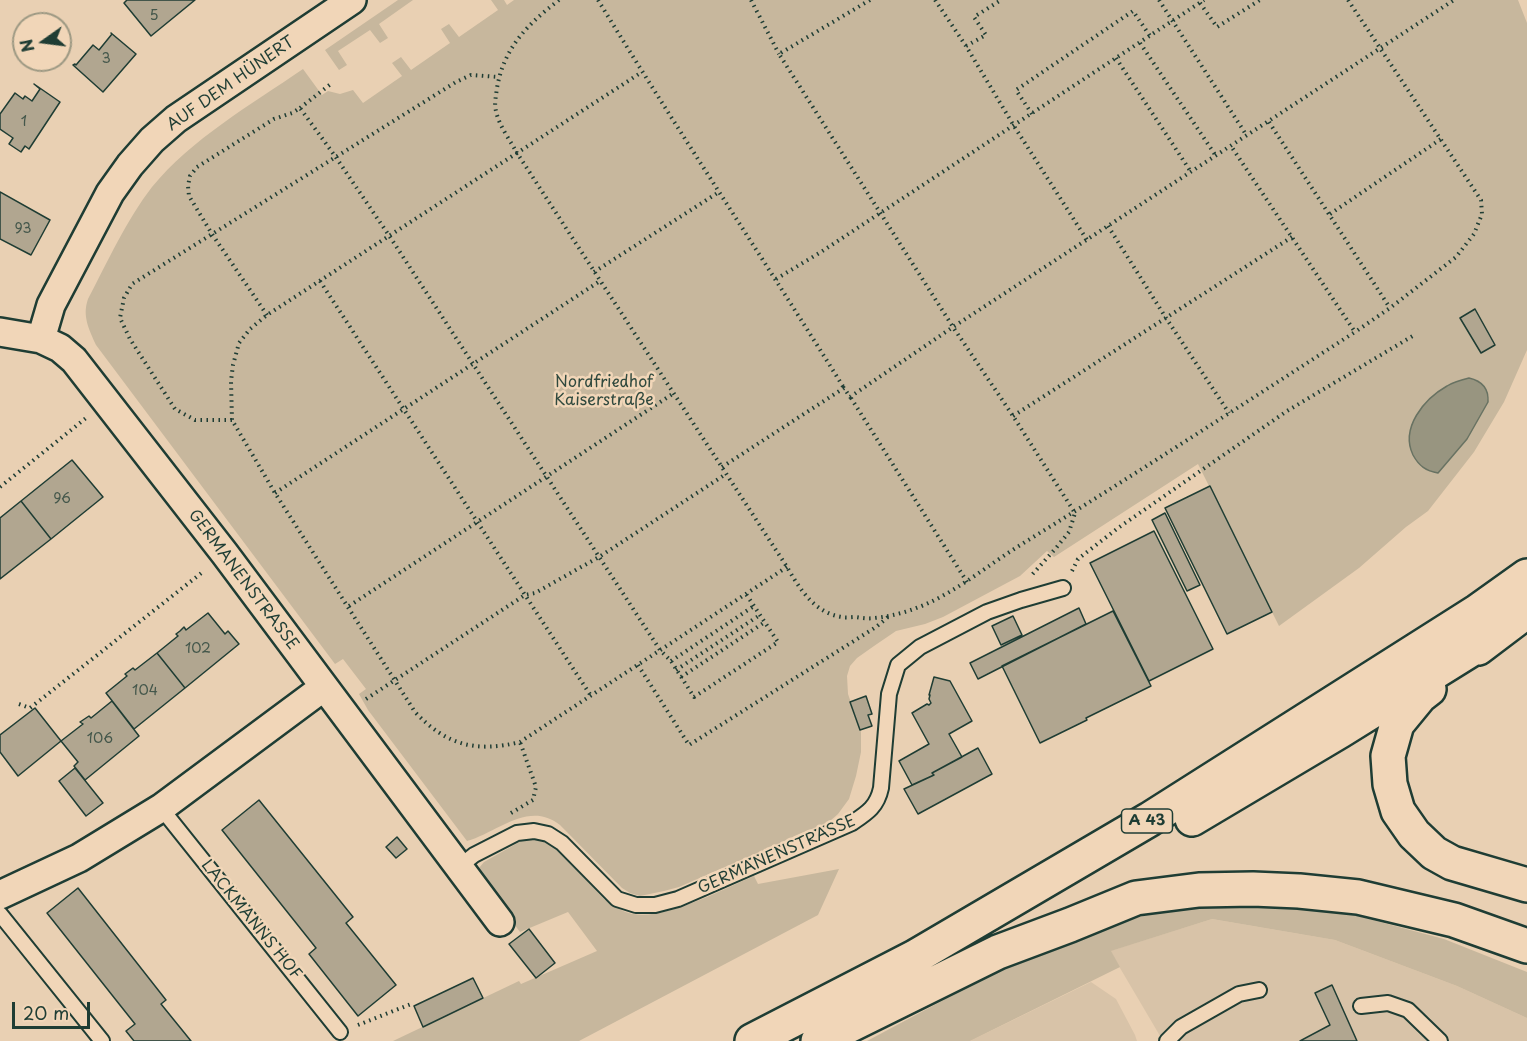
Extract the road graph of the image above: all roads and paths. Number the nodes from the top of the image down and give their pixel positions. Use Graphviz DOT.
graph roads {
  1 [pos="352,0"];
  2 [pos="559,0"];
  3 [pos="598,0"];
  4 [pos="751,0"];
  5 [pos="870,0"];
  6 [pos="935,0"];
  7 [pos="1001,0"];
  8 [pos="1159,0"];
  9 [pos="1260,0"];
  10 [pos="1348,0"];
  11 [pos="1454,0"];
  12 [pos="1202,1"];
  13 [pos="1173,21"];
  14 [pos="1150,36"];
  15 [pos="1140,43"];
  16 [pos="966,46"];
  17 [pos="1381,48"];
  18 [pos="779,54"];
  19 [pos="1116,58"];
  20 [pos="642,72"];
  21 [pos="499,77"];
  22 [pos="332,83"];
  23 [pos="300,108"];
  24 [pos="1032,114"];
  25 [pos="1269,122"];
  26 [pos="1014,126"];
  27 [pos="1246,136"];
  28 [pos="1441,139"];
  29 [pos="1231,146"];
  30 [pos="517,153"];
  31 [pos="335,156"];
  32 [pos="1216,156"];
  33 [pos="1191,172"];
  34 [pos="719,192"];
  35 [pos="880,213"];
  36 [pos="1330,214"];
  37 [pos="1108,226"];
  38 [pos="212,234"];
  39 [pos="390,237"];
  40 [pos="1292,237"];
  41 [pos="1087,240"];
  42 [pos="594,272"];
  43 [pos="776,279"];
  44 [pos="320,280"];
  45 [pos="600,280"];
  46 [pos="1390,308"];
  47 [pos="267,315"];
  48 [pos="1166,318"];
  49 [pos="953,327"];
  50 [pos="0,332"];
  51 [pos="1355,332"];
  52 [pos="1416,334"];
  53 [pos="41,339"];
  54 [pos="472,364"];
  55 [pos="844,388"];
  56 [pos="674,393"];
  57 [pos="850,397"];
  58 [pos="107,402"];
  59 [pos="403,409"];
  60 [pos="1229,413"];
  61 [pos="1013,416"];
  62 [pos="232,420"];
  63 [pos="722,467"];
  64 [pos="726,474"];
  65 [pos="546,477"];
  66 [pos="0,487"];
  67 [pos="275,493"];
  68 [pos="1075,513"];
  69 [pos="477,522"];
  70 [pos="225,554"];
  71 [pos="599,557"];
  72 [pos="787,567"];
  73 [pos="1527,576"];
  74 [pos="967,582"];
  75 [pos="1063,588"];
  76 [pos="747,594"];
  77 [pos="525,595"];
  78 [pos="1021,600"];
  79 [pos="348,606"];
  80 [pos="754,606"];
  81 [pos="1527,611"];
  82 [pos="760,615"];
  83 [pos="888,616"];
  84 [pos="765,622"];
  85 [pos="1496,634"];
  86 [pos="660,650"];
  87 [pos="671,661"];
  88 [pos="638,665"];
  89 [pos="676,670"];
  90 [pos="681,677"];
  91 [pos="394,680"];
  92 [pos="324,687"];
  93 [pos="591,696"];
  94 [pos="19,704"];
  95 [pos="344,714"];
  96 [pos="520,742"];
  97 [pos="161,808"];
  98 [pos="517,833"];
  99 [pos="459,867"];
  100 [pos="1527,885"];
  101 [pos="0,895"];
  102 [pos="0,914"];
  103 [pos="500,922"];
  104 [pos="1527,946"];
  105 [pos="1259,990"];
  106 [pos="411,1004"];
  107 [pos="1361,1006"];
  108 [pos="879,1010"];
  109 [pos="340,1032"];
  110 [pos="102,1041"];
  111 [pos="752,1041"];
  112 [pos="818,1041"];
  113 [pos="1167,1041"];
  114 [pos="1440,1041"];
  1 -- 53 [label="street, AUF DEM HÜNERT"];
  2 -- 21 [label="path"];
  3 -- 20 [label="path"];
  4 -- 18 [label="path"];
  5 -- 18 [label="path"];
  6 -- 16 [label="path"];
  7 -- 16 [label="path"];
  8 -- 13 [label="path"];
  9 -- 12 [label="path"];
  10 -- 17 [label="path"];
  11 -- 17 [label="path"];
  12 -- 13 [label="path"];
  13 -- 14 [label="path"];
  13 -- 27 [label="path"];
  14 -- 15 [label="path"];
  14 -- 24 [label="path"];
  15 -- 19 [label="path"];
  15 -- 32 [label="path"];
  16 -- 26 [label="path"];
  17 -- 25 [label="path"];
  17 -- 28 [label="path"];
  18 -- 35 [label="path"];
  19 -- 24 [label="path"];
  19 -- 33 [label="path"];
  20 -- 30 [label="path"];
  20 -- 34 [label="path"];
  21 -- 30 [label="path"];
  21 -- 31 [label="path"];
  22 -- 23 [label="path"];
  23 -- 31 [label="path"];
  23 -- 38 [label="path"];
  24 -- 26 [label="path"];
  25 -- 27 [label="path"];
  25 -- 36 [label="path"];
  26 -- 35 [label="path"];
  26 -- 41 [label="path"];
  27 -- 29 [label="path"];
  28 -- 36 [label="path"];
  28 -- 46 [label="path"];
  29 -- 32 [label="path"];
  29 -- 40 [label="path"];
  30 -- 39 [label="path"];
  30 -- 42 [label="path"];
  31 -- 38 [label="path"];
  31 -- 39 [label="path"];
  32 -- 33 [label="path"];
  33 -- 37 [label="path"];
  34 -- 42 [label="path"];
  34 -- 43 [label="path"];
  35 -- 43 [label="path"];
  35 -- 49 [label="path"];
  36 -- 46 [label="path"];
  37 -- 41 [label="path"];
  37 -- 48 [label="path"];
  38 -- 47 [label="path"];
  38 -- 62 [label="path"];
  39 -- 44 [label="path"];
  39 -- 54 [label="path"];
  40 -- 48 [label="path"];
  40 -- 51 [label="path"];
  41 -- 49 [label="path"];
  42 -- 45 [label="path"];
  43 -- 55 [label="path"];
  44 -- 47 [label="path"];
  44 -- 59 [label="path"];
  45 -- 54 [label="path"];
  45 -- 56 [label="path"];
  46 -- 51 [label="path"];
  47 -- 62 [label="path"];
  48 -- 60 [label="path"];
  48 -- 61 [label="path"];
  49 -- 57 [label="path"];
  49 -- 61 [label="path"];
  50 -- 53 [label="street, GERMANENSTRASSE"];
  51 -- 60 [label="path"];
  52 -- 75 [label="path"];
  53 -- 58 [label="street, GERMANENSTRASSE"];
  54 -- 59 [label="path"];
  54 -- 65 [label="path"];
  55 -- 57 [label="path"];
  55 -- 63 [label="path"];
  56 -- 63 [label="path"];
  56 -- 65 [label="path"];
  57 -- 74 [label="path"];
  58 -- 66 [label="path"];
  58 -- 70 [label="street, GERMANENSTRASSE"];
  59 -- 67 [label="path"];
  59 -- 69 [label="path"];
  60 -- 68 [label="path"];
  61 -- 68 [label="path"];
  62 -- 67 [label="path"];
  63 -- 64 [label="path"];
  64 -- 71 [label="path"];
  64 -- 72 [label="path"];
  65 -- 69 [label="path"];
  65 -- 71 [label="path"];
  67 -- 79 [label="path"];
  68 -- 74 [label="path"];
  68 -- 78 [label="path"];
  69 -- 77 [label="path"];
  69 -- 79 [label="path"];
  70 -- 92 [label="street, GERMANENSTRASSE"];
  70 -- 94 [label="path"];
  71 -- 77 [label="path"];
  71 -- 86 [label="path"];
  72 -- 76 [label="path"];
  72 -- 83 [label="path"];
  73 -- 111 [label="highway, A 43"];
  74 -- 83 [label="path"];
  75 -- 78 [label="lane, GERMANENSTRASSE"];
  76 -- 80 [label="path"];
  76 -- 86 [label="path"];
  77 -- 91 [label="path"];
  77 -- 93 [label="path"];
  78 -- 98 [label="lane, GERMANENSTRASSE"];
  79 -- 91 [label="path"];
  80 -- 82 [label="path"];
  80 -- 87 [label="path"];
  81 -- 85 [label="highway, A 43"];
  82 -- 84 [label="path"];
  82 -- 89 [label="path"];
  83 -- 88 [label="path"];
  84 -- 90 [label="path"];
  84 -- 90 [label="path"];
  85 -- 100 [label="highway"];
  85 -- 108 [label="highway, A 43"];
  86 -- 87 [label="path"];
  86 -- 88 [label="path"];
  87 -- 89 [label="path"];
  88 -- 93 [label="path"];
  89 -- 90 [label="path"];
  91 -- 95 [label="path"];
  91 -- 96 [label="path"];
  92 -- 95 [label="street, GERMANENSTRASSE"];
  92 -- 97 [label="street"];
  93 -- 96 [label="path"];
  95 -- 99 [label="street, GERMANENSTRASSE"];
  96 -- 98 [label="path"];
  97 -- 101 [label="street"];
  97 -- 109 [label="lane, LACKMANNS HOF"];
  98 -- 99 [label="lane, GERMANENSTRASSE"];
  99 -- 103 [label="street, GERMANENSTRASSE"];
  102 -- 110 [label="lane"];
  104 -- 108 [label="highway"];
  105 -- 113 [label="lane"];
  106 -- 109 [label="path"];
  107 -- 114 [label="lane"];
  108 -- 112 [label="highway, A 43"];
}
